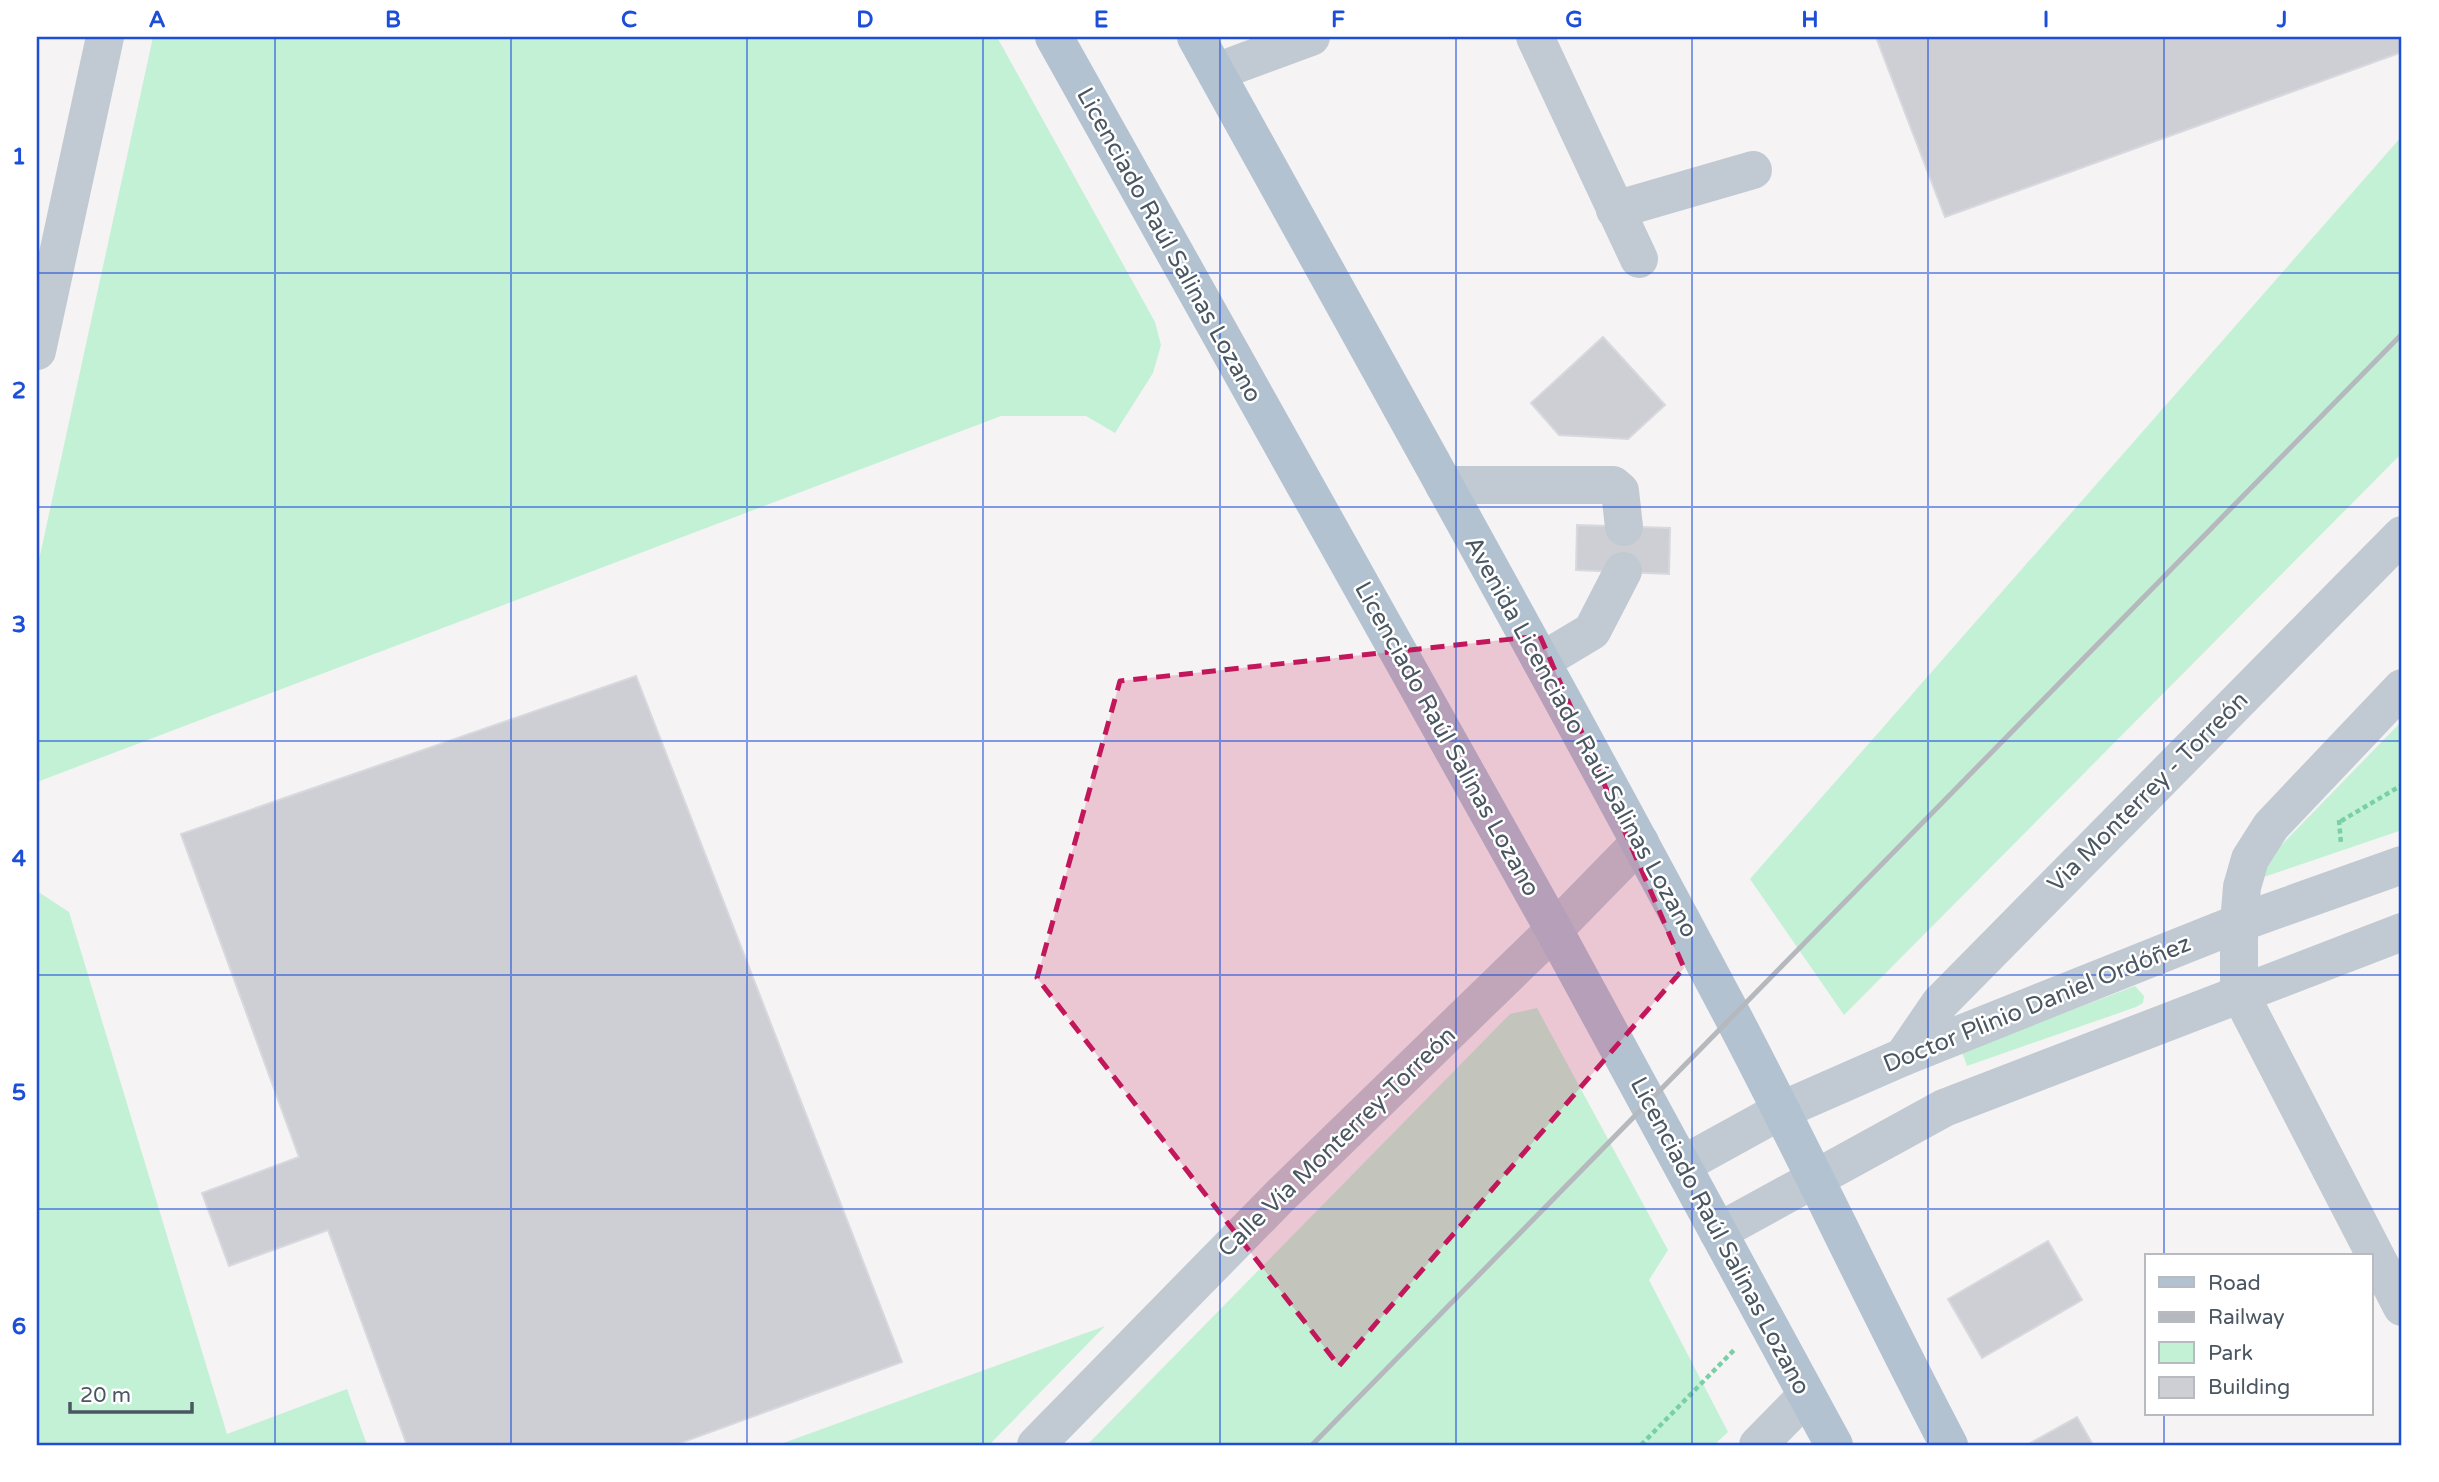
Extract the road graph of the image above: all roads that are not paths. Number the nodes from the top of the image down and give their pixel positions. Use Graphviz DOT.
graph roads {
  1 [pos="105,37"];
  2 [pos="1054,37"];
  3 [pos="1196,37"];
  4 [pos="1311,37"];
  5 [pos="1535,37"];
  6 [pos="1216,72"];
  7 [pos="1754,170"];
  8 [pos="1615,210"];
  9 [pos="1639,259"];
  10 [pos="37,351"];
  11 [pos="1444,485"];
  12 [pos="1624,527"];
  13 [pos="2402,536"];
  14 [pos="1623,571"];
  15 [pos="1542,661"];
  16 [pos="2402,688"];
  17 [pos="1640,842"];
  18 [pos="2402,865"];
  19 [pos="2239,923"];
  20 [pos="1555,930"];
  21 [pos="2402,932"];
  22 [pos="2239,992"];
  23 [pos="1903,1057"];
  24 [pos="1782,1110"];
  25 [pos="1682,1165"];
  26 [pos="1814,1178"];
  27 [pos="1718,1232"];
  28 [pos="2402,1307"];
  29 [pos="1806,1396"];
  30 [pos="1036,1445"];
  31 [pos="1758,1445"];
  32 [pos="1833,1445"];
  33 [pos="1949,1445"];
  1 -- 10 [label="street"];
  2 -- 20 [label="main road, Licenciado Raúl Salinas Lozano"];
  3 -- 6 [label="main road, Avenida Licenciado Raúl Salinas Lozano"];
  4 -- 6 [label="street"];
  5 -- 8 [label="street"];
  6 -- 11 [label="main road, Avenida Licenciado Raúl Salinas Lozano"];
  7 -- 8 [label="street"];
  8 -- 9 [label="street"];
  11 -- 12 [label="street"];
  11 -- 15 [label="main road, Avenida Licenciado Raúl Salinas Lozano"];
  13 -- 23 [label="street, Via Monterrey - Torreón"];
  14 -- 15 [label="street"];
  15 -- 17 [label="main road, Avenida Licenciado Raúl Salinas Lozano"];
  16 -- 19 [label="street"];
  17 -- 20 [label="street, Calle Vía Monterrey-Torreón"];
  17 -- 24 [label="main road, Avenida Licenciado Raúl Salinas Lozano"];
  18 -- 19 [label="street, Doctor Plinio Daniel Ordóñez"];
  19 -- 22 [label="street"];
  19 -- 23 [label="street, Doctor Plinio Daniel Ordóñez"];
  20 -- 25 [label="main road, Licenciado Raúl Salinas Lozano"];
  20 -- 30 [label="street, Calle Vía Monterrey-Torreón"];
  21 -- 22 [label="street"];
  22 -- 26 [label="street"];
  22 -- 28 [label="street"];
  23 -- 24 [label="street, Doctor Plinio Daniel Ordóñez"];
  24 -- 25 [label="street, Doctor Plinio Daniel Ordóñez"];
  24 -- 26 [label="main road, Avenida Licenciado Raúl Salinas Lozano"];
  25 -- 27 [label="main road, Licenciado Raúl Salinas Lozano"];
  26 -- 27 [label="street"];
  26 -- 33 [label="main road, Avenida Licenciado Raúl Salinas Lozano"];
  27 -- 29 [label="main road, Licenciado Raúl Salinas Lozano"];
  29 -- 31 [label="street"];
  29 -- 32 [label="main road, Licenciado Raúl Salinas Lozano"];
}
